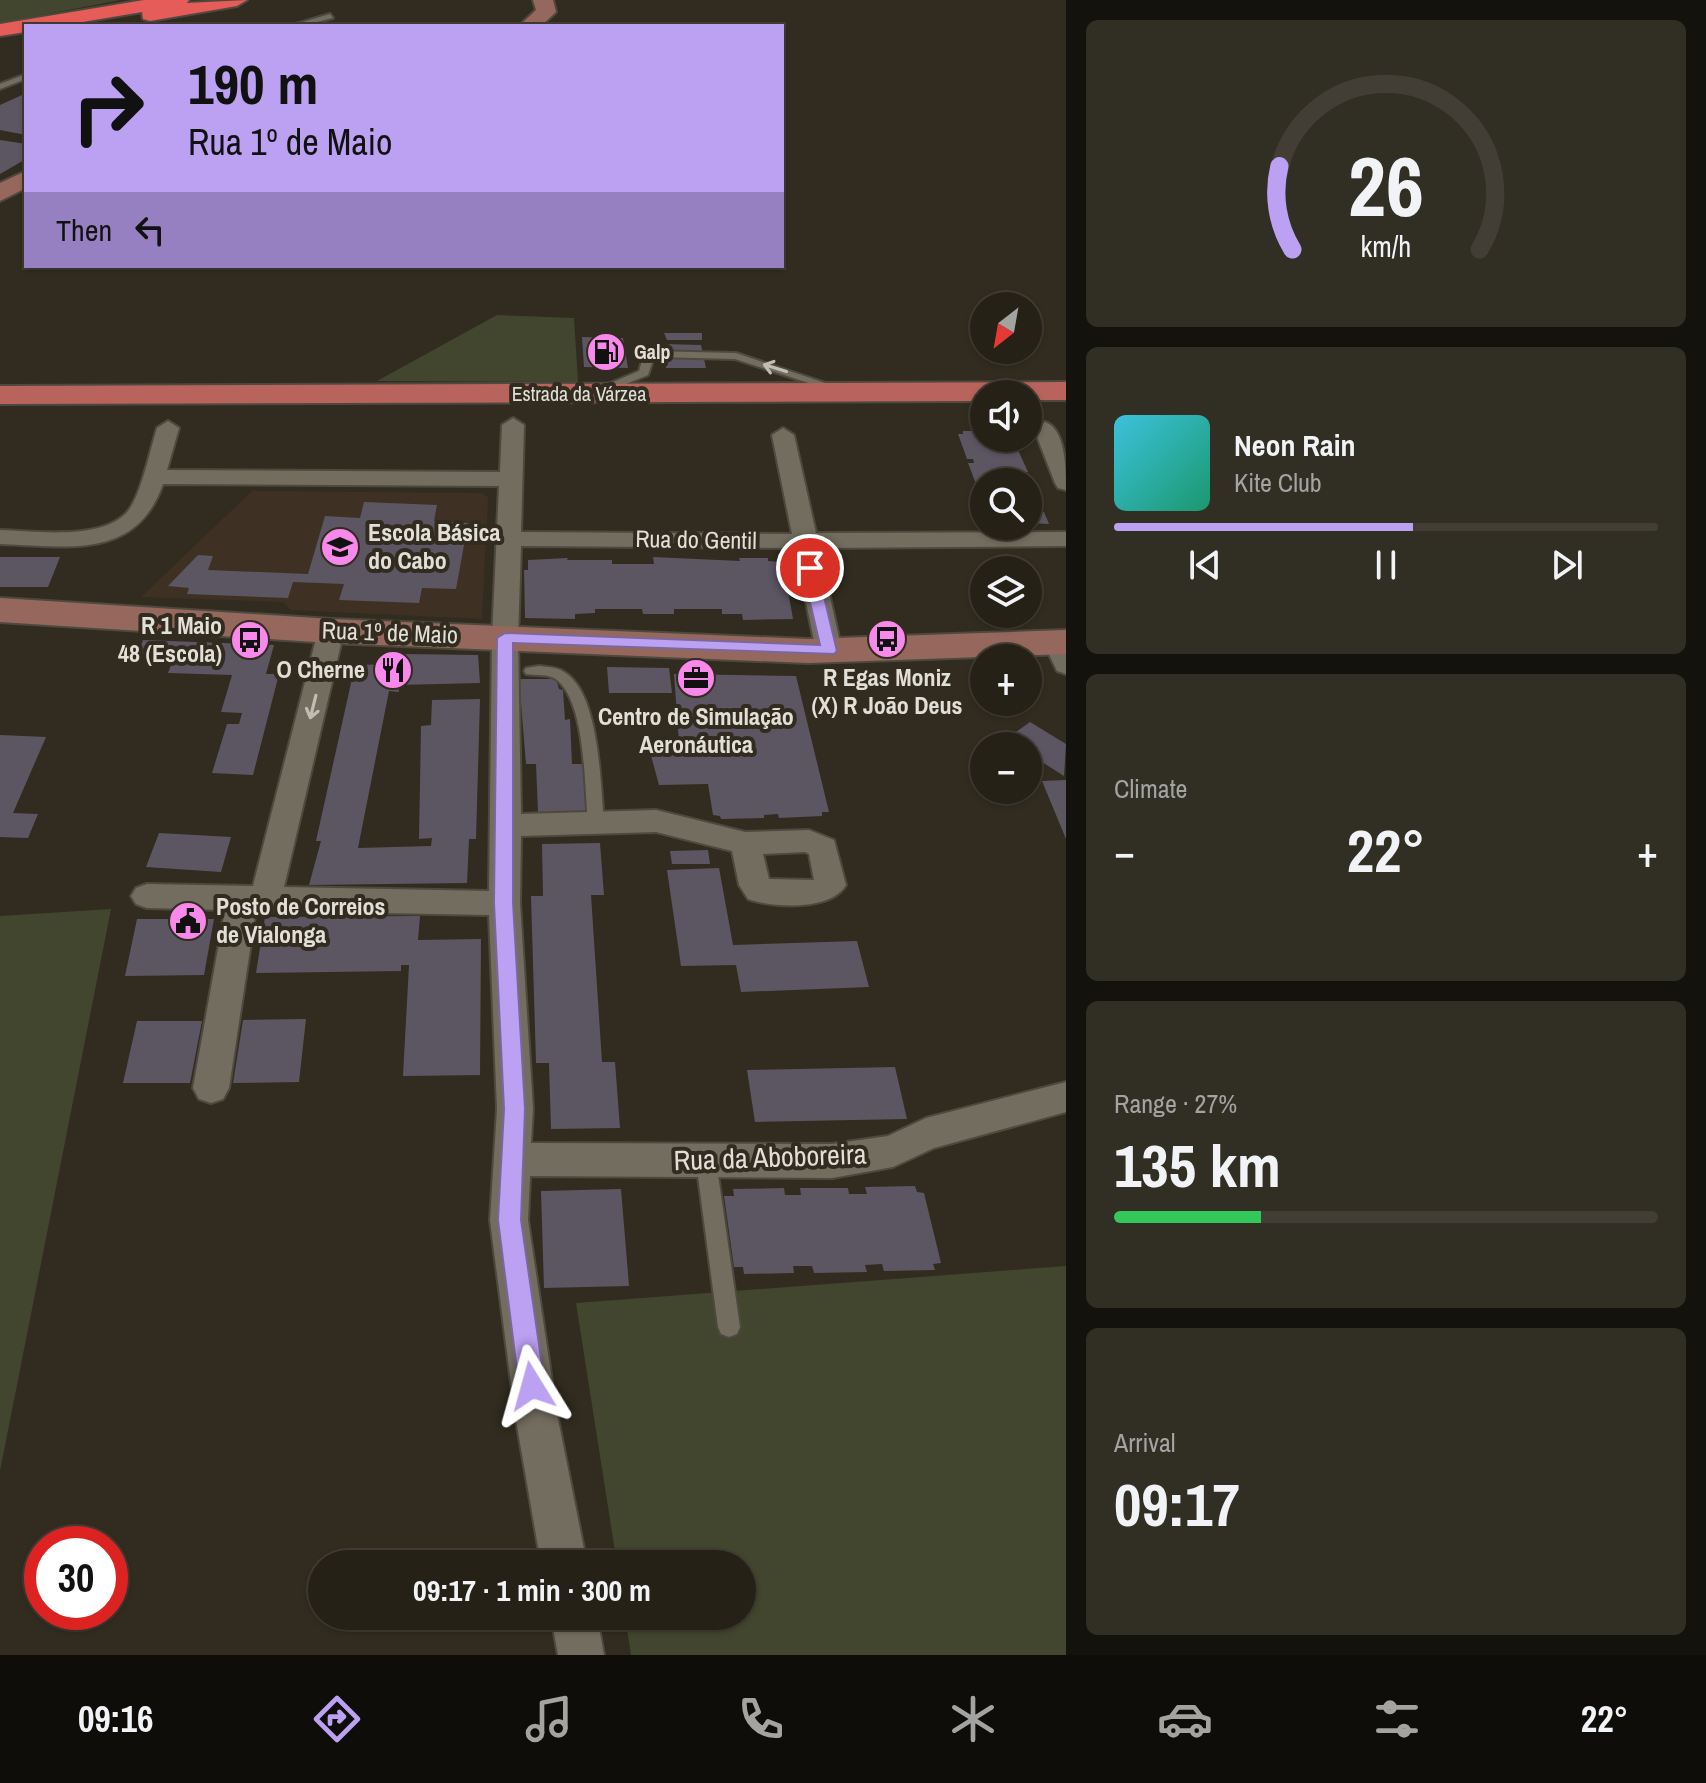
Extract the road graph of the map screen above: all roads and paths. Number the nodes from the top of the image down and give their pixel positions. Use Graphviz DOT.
graph roads {
  1 [pos="179,0"];
  2 [pos="237,0"];
  3 [pos="543,0"];
  4 [pos="330,16"];
  5 [pos="36,24"];
  6 [pos="97,24"];
  7 [pos="300,24"];
  8 [pos="531,24"];
  9 [pos="24,26"];
  10 [pos="0,30"];
  11 [pos="24,36"];
  12 [pos="0,40"];
  13 [pos="24,77"];
  14 [pos="0,87"];
  15 [pos="24,179"];
  16 [pos="0,193"];
  17 [pos="0,388"];
  18 [pos="1066,391"];
  19 [pos="92,393"];
  20 [pos="0,395"];
  21 [pos="513,425"];
  22 [pos="168,428"];
  23 [pos="1045,429"];
  24 [pos="783,435"];
  25 [pos="152,477"];
  26 [pos="512,479"];
  27 [pos="1066,483"];
  28 [pos="0,537"];
  29 [pos="510,539"];
  30 [pos="1066,539"];
  31 [pos="803,540"];
  32 [pos="0,610"];
  33 [pos="331,631"];
  34 [pos="505,638"];
  35 [pos="1063,650"];
  36 [pos="829,651"];
  37 [pos="531,671"];
  38 [pos="596,821"];
  39 [pos="506,825"];
  40 [pos="745,843"];
  41 [pos="147,896"];
  42 [pos="254,900"];
  43 [pos="504,903"];
  44 [pos="211,1088"];
  45 [pos="1066,1097"];
  46 [pos="512,1159"];
  47 [pos="706,1161"];
  48 [pos="729,1327"];
  49 [pos="561,1550"];
  50 [pos="577,1630"];
  51 [pos="581,1655"];
  1 -- 5 [label="highway"];
  2 -- 6 [label="highway"];
  3 -- 8 [label="street"];
  4 -- 7 [label="lane"];
  9 -- 10 [label="highway"];
  11 -- 12 [label="highway"];
  13 -- 14 [label="lane"];
  15 -- 16 [label="street"];
  17 -- 19 [label="main road, Estrada da Várzea"];
  18 -- 19 [label="main road, Estrada da Várzea"];
  19 -- 20 [label="main road, Estrada da Várzea"];
  21 -- 26 [label="street"];
  22 -- 25 [label="street"];
  23 -- 27 [label="street"];
  24 -- 31 [label="street"];
  25 -- 26 [label="street"];
  25 -- 28 [label="street"];
  26 -- 29 [label="street"];
  29 -- 31 [label="street, Rua do Gentil"];
  29 -- 34 [label="street"];
  30 -- 31 [label="street, Rua do Gentil"];
  31 -- 36 [label="street"];
  32 -- 33 [label="street, Rua 1º de Maio"];
  33 -- 34 [label="street, Rua 1º de Maio"];
  33 -- 42 [label="street, one-way"];
  34 -- 36 [label="street, Rua 1º de Maio"];
  34 -- 39 [label="street"];
  35 -- 36 [label="street, Rua 1º de Maio"];
  37 -- 38 [label="lane"];
  38 -- 39 [label="street"];
  38 -- 40 [label="street"];
  39 -- 43 [label="street"];
  41 -- 42 [label="street"];
  42 -- 43 [label="street"];
  42 -- 44 [label="street"];
  43 -- 46 [label="street"];
  45 -- 47 [label="street, Rua da Aboboreira"];
  46 -- 47 [label="street, Rua da Aboboreira"];
  46 -- 49 [label="street"];
  47 -- 48 [label="lane"];
  50 -- 51 [label="street"];
}
